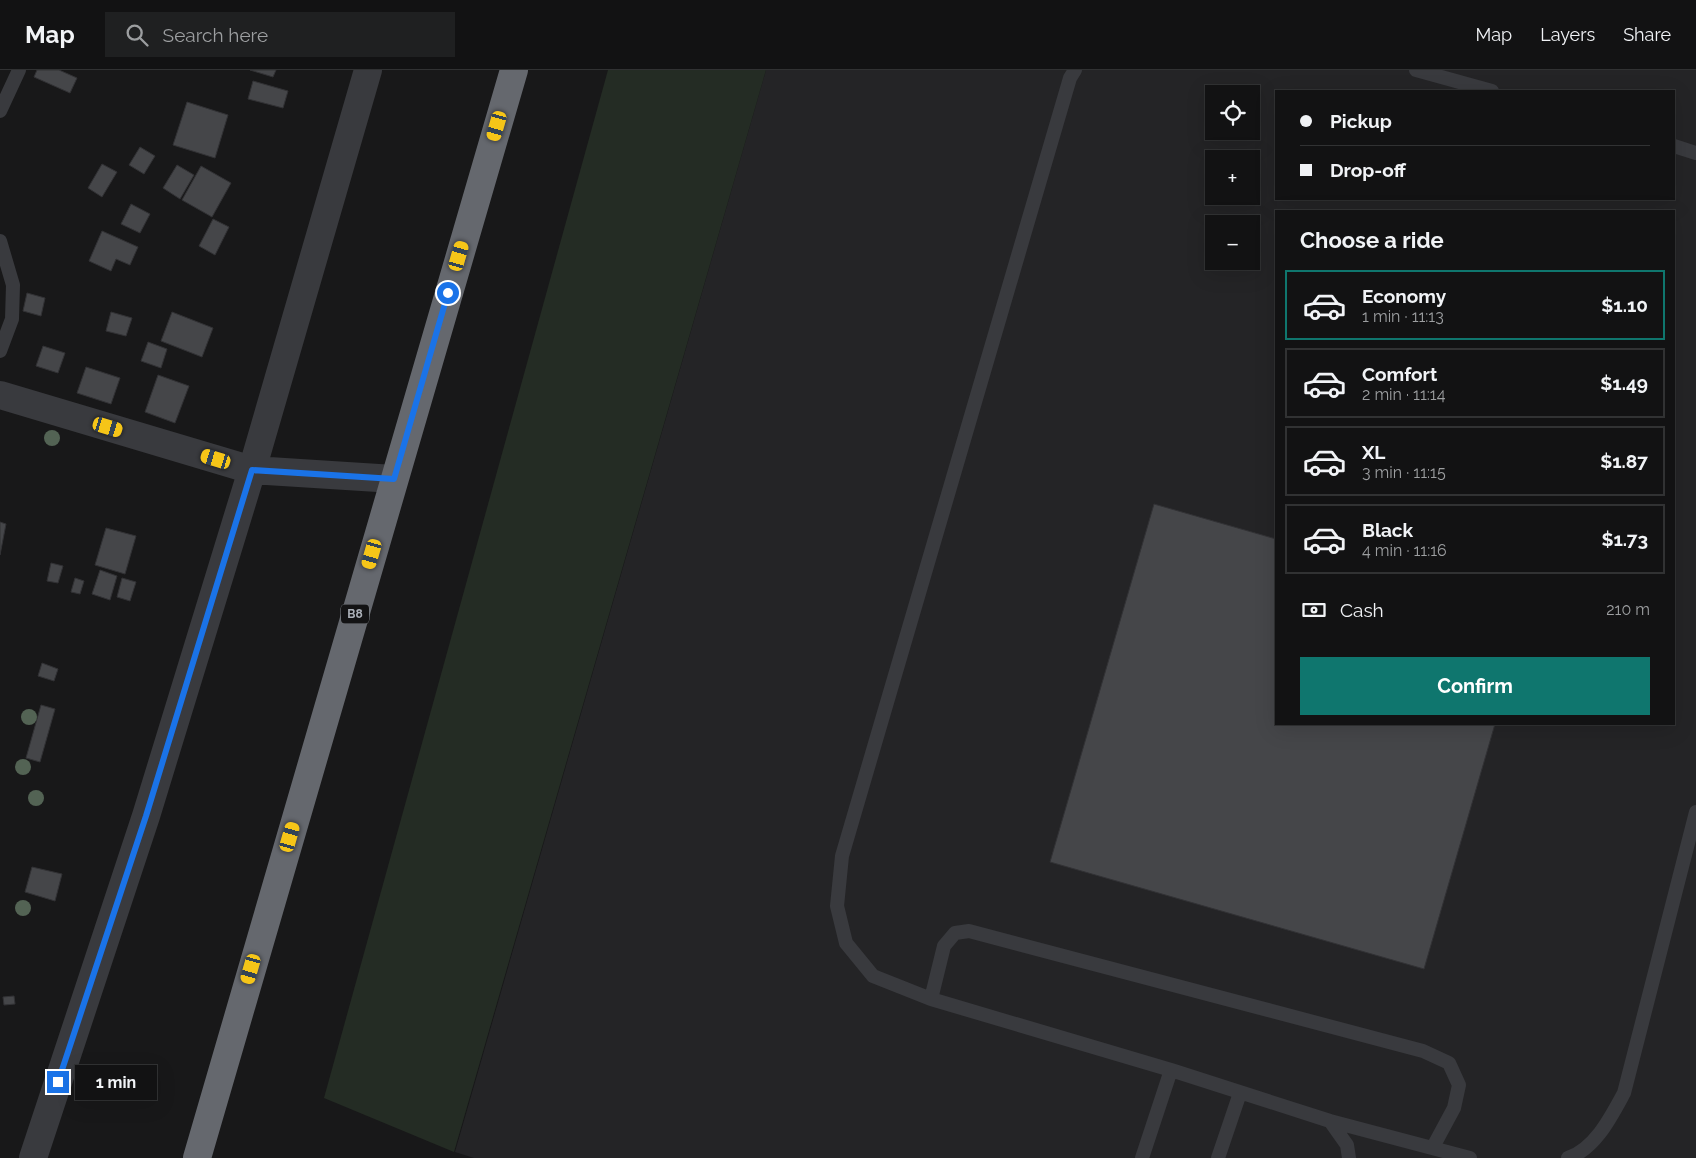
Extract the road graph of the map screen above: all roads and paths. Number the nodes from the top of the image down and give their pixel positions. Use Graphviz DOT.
graph roads {
  1 [pos="19,70"];
  2 [pos="368,70"];
  3 [pos="514,70"];
  4 [pos="1075,70"];
  5 [pos="1416,70"];
  6 [pos="1488,90"];
  7 [pos="0,111"];
  8 [pos="1675,146"];
  9 [pos="1696,153"];
  10 [pos="0,241"];
  11 [pos="0,351"];
  12 [pos="0,395"];
  13 [pos="252,470"];
  14 [pos="394,479"];
  15 [pos="1696,812"];
  16 [pos="930,999"];
  17 [pos="1171,1070"];
  18 [pos="1240,1093"];
  19 [pos="1330,1121"];
  20 [pos="1433,1148"];
  21 [pos="33,1158"];
  22 [pos="196,1158"];
  23 [pos="1142,1158"];
  24 [pos="1218,1158"];
  25 [pos="1350,1158"];
  26 [pos="1470,1158"];
  27 [pos="1568,1158"];
  1 -- 7 [label="lane"];
  2 -- 13 [label="street"];
  3 -- 14 [label="highway, B8"];
  4 -- 16 [label="lane"];
  5 -- 6 [label="lane"];
  8 -- 9 [label="lane"];
  10 -- 11 [label="lane"];
  12 -- 13 [label="street"];
  13 -- 14 [label="street"];
  13 -- 21 [label="street"];
  14 -- 22 [label="highway, B8"];
  15 -- 27 [label="lane"];
  16 -- 17 [label="lane"];
  16 -- 20 [label="lane"];
  17 -- 18 [label="lane"];
  17 -- 23 [label="lane"];
  18 -- 19 [label="lane"];
  18 -- 24 [label="lane"];
  19 -- 20 [label="lane"];
  19 -- 25 [label="lane"];
  20 -- 26 [label="lane"];
}
